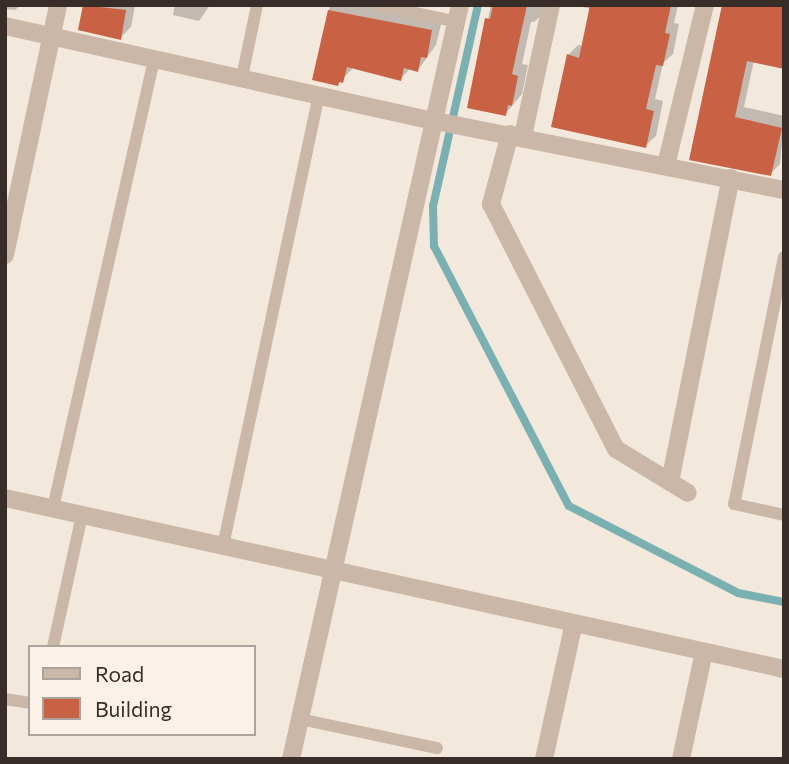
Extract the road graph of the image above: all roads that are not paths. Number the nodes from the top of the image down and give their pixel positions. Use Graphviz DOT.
graph roads {
  1 [pos="58,5"];
  2 [pos="257,5"];
  3 [pos="378,5"];
  4 [pos="551,5"];
  5 [pos="705,5"];
  6 [pos="458,14"];
  7 [pos="5,26"];
  8 [pos="51,37"];
  9 [pos="153,59"];
  10 [pos="242,77"];
  11 [pos="319,94"];
  12 [pos="445,122"];
  13 [pos="517,135"];
  14 [pos="666,165"];
  15 [pos="731,178"];
  16 [pos="784,190"];
  17 [pos="5,254"];
  18 [pos="784,257"];
  19 [pos="670,482"];
  20 [pos="688,494"];
  21 [pos="5,498"];
  22 [pos="53,508"];
  23 [pos="82,515"];
  24 [pos="784,515"];
  25 [pos="223,546"];
  26 [pos="332,570"];
  27 [pos="574,623"];
  28 [pos="53,645"];
  29 [pos="704,652"];
  30 [pos="784,669"];
  31 [pos="5,699"];
  32 [pos="28,704"];
  33 [pos="300,719"];
  34 [pos="437,748"];
  35 [pos="291,759"];
  36 [pos="544,759"];
  37 [pos="681,759"];
  1 -- 8 [label="street"];
  2 -- 10 [label="lane"];
  3 -- 6 [label="lane"];
  4 -- 13 [label="street"];
  5 -- 14 [label="street"];
  6 -- 12 [label="street"];
  7 -- 8 [label="street"];
  8 -- 9 [label="street"];
  8 -- 17 [label="street"];
  9 -- 10 [label="street"];
  9 -- 22 [label="lane"];
  10 -- 11 [label="street"];
  11 -- 12 [label="street"];
  11 -- 25 [label="lane"];
  12 -- 13 [label="street"];
  12 -- 26 [label="street"];
  13 -- 14 [label="street"];
  13 -- 19 [label="street"];
  14 -- 15 [label="street"];
  15 -- 16 [label="street"];
  15 -- 19 [label="street"];
  18 -- 24 [label="lane"];
  19 -- 20 [label="street"];
  21 -- 22 [label="street"];
  22 -- 23 [label="street"];
  23 -- 25 [label="street"];
  23 -- 28 [label="lane"];
  25 -- 26 [label="street"];
  26 -- 27 [label="street"];
  26 -- 33 [label="street"];
  27 -- 29 [label="street"];
  27 -- 36 [label="street"];
  29 -- 30 [label="street"];
  29 -- 37 [label="street"];
  31 -- 32 [label="lane"];
  33 -- 34 [label="lane"];
  33 -- 35 [label="street"];
}
